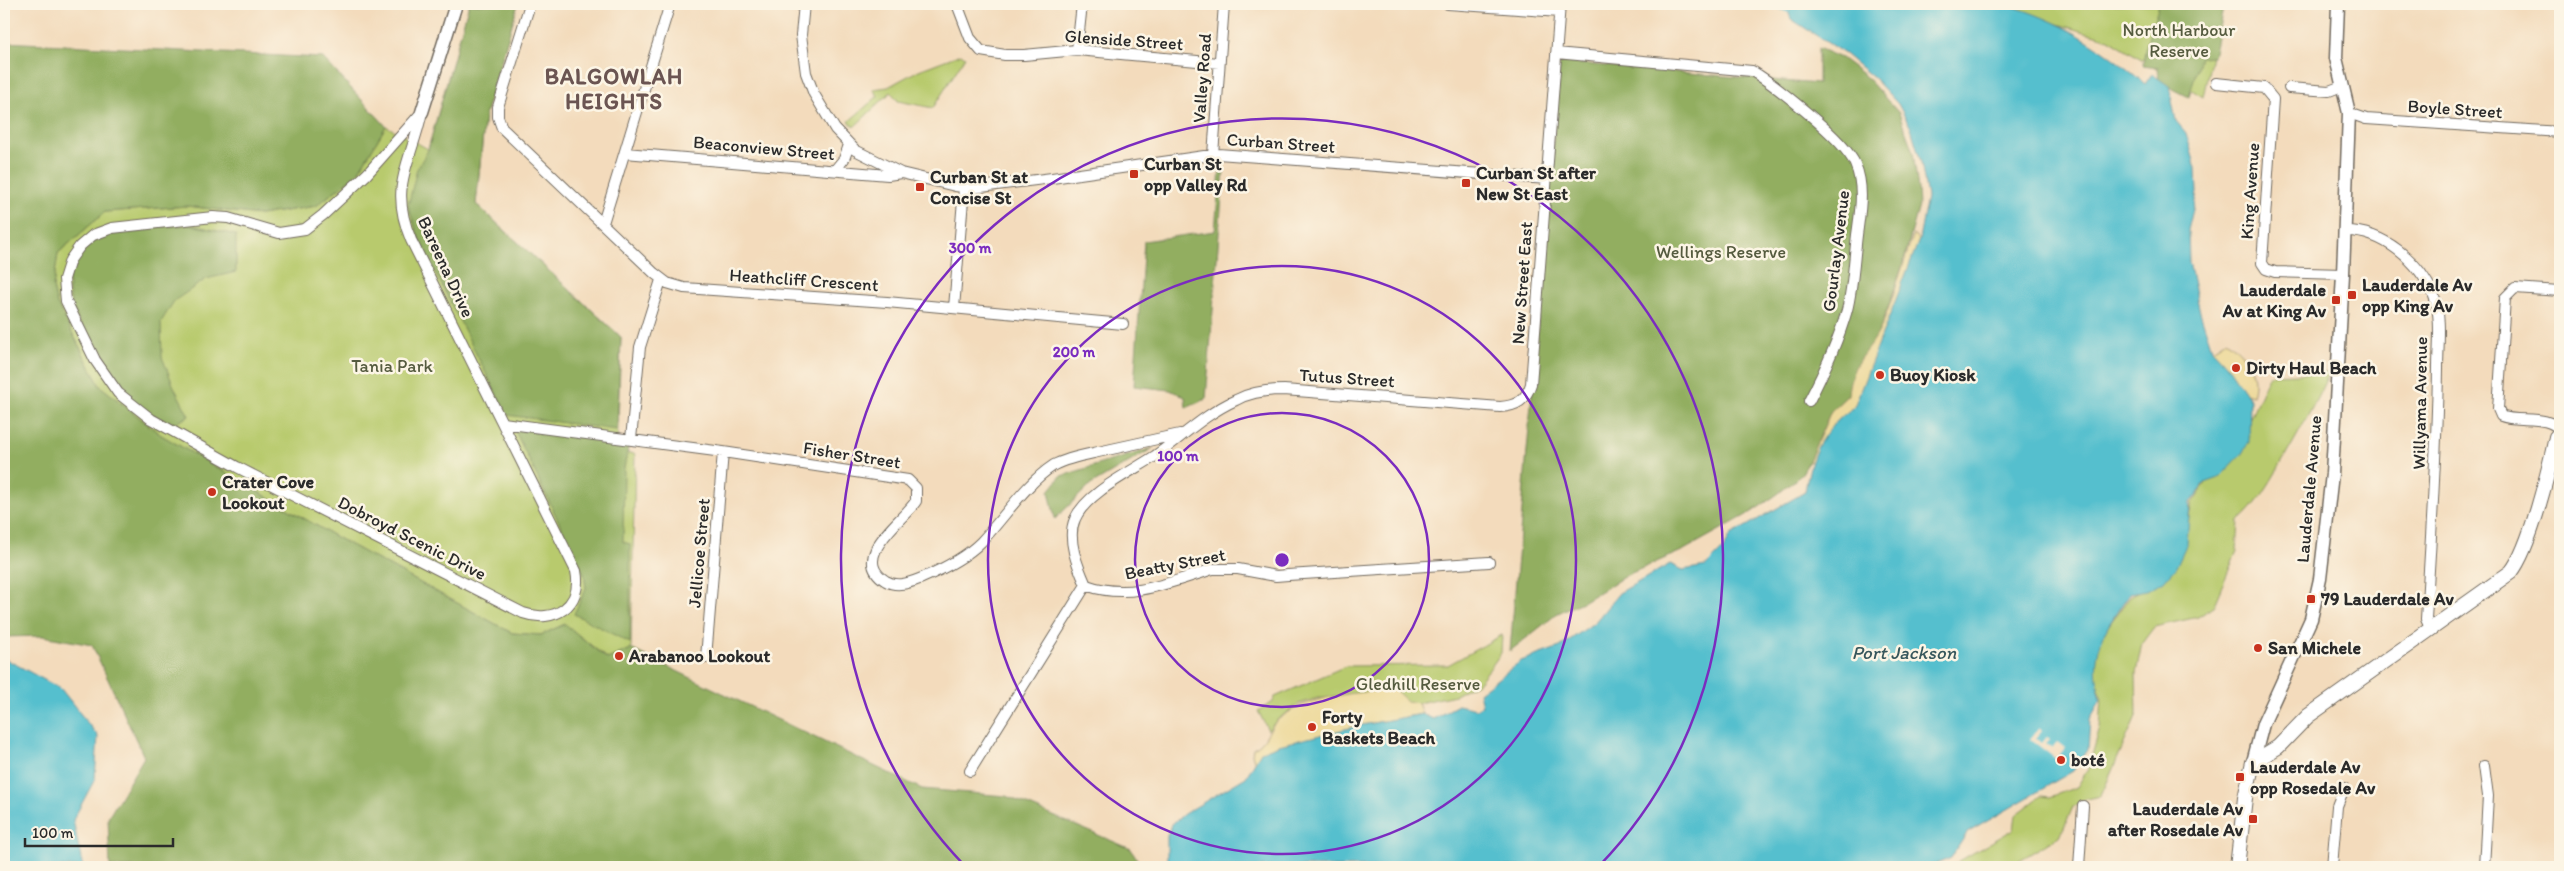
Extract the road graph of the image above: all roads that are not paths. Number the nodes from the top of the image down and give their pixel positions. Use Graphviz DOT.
graph roads {
  1 [pos="456,4"];
  2 [pos="530,4"];
  3 [pos="670,4"];
  4 [pos="804,4"];
  5 [pos="1082,4"];
  6 [pos="1224,4"];
  7 [pos="1448,4"];
  8 [pos="2338,4"];
  9 [pos="958,8"];
  10 [pos="1559,8"];
  11 [pos="1077,50"];
  12 [pos="1556,53"];
  13 [pos="1218,63"];
  14 [pos="2216,83"];
  15 [pos="2342,86"];
  16 [pos="2290,88"];
  17 [pos="2348,107"];
  18 [pos="422,112"];
  19 [pos="2560,132"];
  20 [pos="394,145"];
  21 [pos="849,145"];
  22 [pos="410,152"];
  23 [pos="625,153"];
  24 [pos="1213,155"];
  25 [pos="835,170"];
  26 [pos="901,173"];
  27 [pos="1547,179"];
  28 [pos="964,188"];
  29 [pos="603,223"];
  30 [pos="2344,231"];
  31 [pos="2344,274"];
  32 [pos="661,280"];
  33 [pos="2560,291"];
  34 [pos="954,308"];
  35 [pos="1123,324"];
  36 [pos="1809,401"];
  37 [pos="1518,403"];
  38 [pos="503,423"];
  39 [pos="2560,432"];
  40 [pos="1183,433"];
  41 [pos="631,439"];
  42 [pos="724,452"];
  43 [pos="1489,562"];
  44 [pos="1086,585"];
  45 [pos="2430,628"];
  46 [pos="706,658"];
  47 [pos="2253,762"];
  48 [pos="2484,766"];
  49 [pos="970,771"];
  50 [pos="2344,788"];
  51 [pos="2083,806"];
  52 [pos="2079,867"];
  53 [pos="2237,867"];
  54 [pos="2332,867"];
  55 [pos="2484,867"];
  1 -- 18 [label="street, Bareena Drive"];
  2 -- 29 [label="street, Heathcliff Crescent"];
  3 -- 23 [label="street"];
  4 -- 21 [label="street, Curban Street"];
  5 -- 11 [label="street"];
  6 -- 13 [label="street, Valley Road"];
  7 -- 10 [label="street"];
  8 -- 15 [label="street"];
  9 -- 11 [label="street, Glenside Street"];
  10 -- 12 [label="street, New Street East"];
  11 -- 13 [label="street, Glenside Street"];
  12 -- 27 [label="street, New Street East"];
  12 -- 36 [label="street, Gourlay Avenue"];
  13 -- 24 [label="street, Valley Road"];
  14 -- 31 [label="street, King Avenue"];
  15 -- 16 [label="street"];
  15 -- 17 [label="street"];
  17 -- 19 [label="street, Boyle Street"];
  17 -- 30 [label="street, Lauderdale Avenue"];
  18 -- 20 [label="street, Dobroyd Scenic Drive"];
  18 -- 22 [label="street, Bareena Drive"];
  20 -- 22 [label="street"];
  20 -- 38 [label="street, Dobroyd Scenic Drive"];
  21 -- 25 [label="street"];
  21 -- 26 [label="street, Curban Street"];
  22 -- 38 [label="street, Bareena Drive"];
  23 -- 25 [label="street, Beaconview Street"];
  23 -- 29 [label="street"];
  24 -- 27 [label="street, Curban Street"];
  24 -- 28 [label="street, Curban Street"];
  25 -- 26 [label="street, Beaconview Street"];
  26 -- 28 [label="street, Curban Street"];
  27 -- 37 [label="street, New Street East"];
  28 -- 34 [label="street"];
  29 -- 32 [label="street, Heathcliff Crescent"];
  30 -- 31 [label="street, Lauderdale Avenue"];
  30 -- 45 [label="street, Willyama Avenue"];
  31 -- 47 [label="street, Lauderdale Avenue"];
  32 -- 34 [label="street, Heathcliff Crescent"];
  32 -- 41 [label="street"];
  33 -- 39 [label="street"];
  34 -- 35 [label="street, Heathcliff Crescent"];
  37 -- 40 [label="street, Tutus Street"];
  38 -- 41 [label="street, Fisher Street"];
  39 -- 45 [label="main road"];
  40 -- 42 [label="street, Fisher Street"];
  40 -- 44 [label="street"];
  41 -- 42 [label="street, Fisher Street"];
  42 -- 46 [label="street, Jellicoe Street"];
  43 -- 44 [label="street, Beatty Street"];
  44 -- 49 [label="street"];
  45 -- 47 [label="main road"];
  47 -- 53 [label="main road, Lauderdale Avenue"];
  48 -- 55 [label="street"];
  50 -- 54 [label="street"];
  51 -- 52 [label="street"];
}
